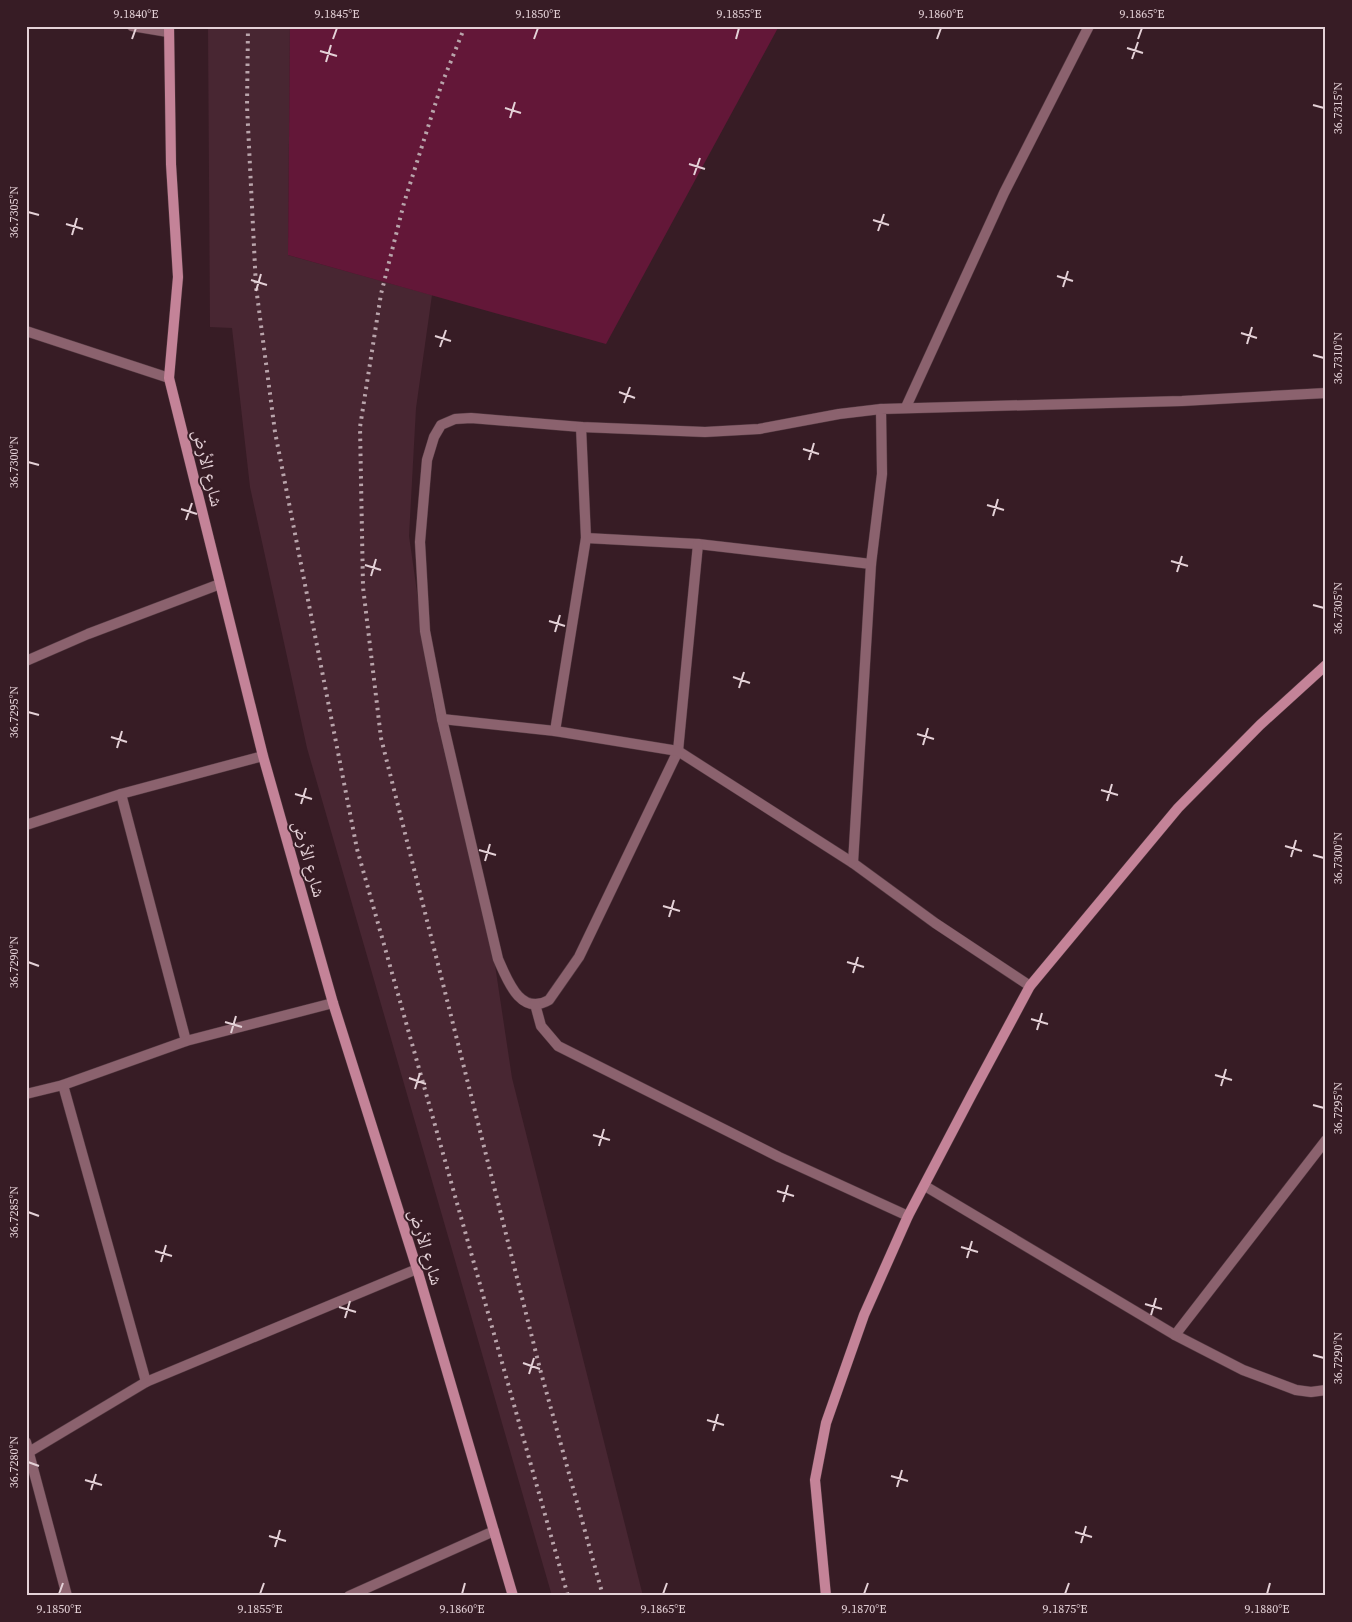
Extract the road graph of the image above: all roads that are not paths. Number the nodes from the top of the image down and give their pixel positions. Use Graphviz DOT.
graph roads {
  1 [pos="132,26"];
  2 [pos="1089,26"];
  3 [pos="168,29"];
  4 [pos="26,331"];
  5 [pos="169,378"];
  6 [pos="1326,393"];
  7 [pos="906,407"];
  8 [pos="881,409"];
  9 [pos="581,427"];
  10 [pos="586,538"];
  11 [pos="698,544"];
  12 [pos="871,564"];
  13 [pos="220,584"];
  14 [pos="26,661"];
  15 [pos="1326,665"];
  16 [pos="442,719"];
  17 [pos="554,731"];
  18 [pos="678,751"];
  19 [pos="263,756"];
  20 [pos="121,794"];
  21 [pos="26,825"];
  22 [pos="853,863"];
  23 [pos="1030,986"];
  24 [pos="333,1003"];
  25 [pos="535,1004"];
  26 [pos="186,1041"];
  27 [pos="63,1085"];
  28 [pos="26,1094"];
  29 [pos="1326,1140"];
  30 [pos="925,1186"];
  31 [pos="908,1216"];
  32 [pos="416,1269"];
  33 [pos="1175,1335"];
  34 [pos="146,1382"];
  35 [pos="1326,1390"];
  36 [pos="28,1447"];
  37 [pos="494,1531"];
  38 [pos="66,1596"];
  39 [pos="349,1596"];
  40 [pos="513,1596"];
  41 [pos="826,1596"];
  1 -- 3 [label="street"];
  2 -- 7 [label="street"];
  3 -- 5 [label="main road, شارع الأرض"];
  4 -- 5 [label="street"];
  5 -- 13 [label="main road, شارع الأرض"];
  6 -- 7 [label="street"];
  7 -- 8 [label="street"];
  8 -- 9 [label="street"];
  8 -- 12 [label="street"];
  9 -- 10 [label="street"];
  9 -- 16 [label="street"];
  10 -- 11 [label="street"];
  10 -- 17 [label="street"];
  11 -- 12 [label="street"];
  11 -- 18 [label="street"];
  12 -- 22 [label="street"];
  13 -- 14 [label="street"];
  13 -- 19 [label="main road, شارع الأرض"];
  15 -- 23 [label="main road"];
  16 -- 17 [label="street"];
  16 -- 25 [label="street"];
  17 -- 18 [label="street"];
  18 -- 22 [label="street"];
  18 -- 25 [label="street"];
  19 -- 20 [label="street"];
  19 -- 24 [label="main road, شارع الأرض"];
  20 -- 21 [label="street"];
  20 -- 26 [label="street"];
  22 -- 23 [label="street"];
  23 -- 30 [label="main road"];
  24 -- 26 [label="street"];
  24 -- 32 [label="main road, شارع الأرض"];
  25 -- 31 [label="street"];
  26 -- 27 [label="street"];
  27 -- 28 [label="street"];
  27 -- 34 [label="street"];
  29 -- 33 [label="street"];
  30 -- 31 [label="main road"];
  30 -- 33 [label="street"];
  31 -- 41 [label="main road"];
  32 -- 34 [label="street"];
  32 -- 37 [label="main road, شارع الأرض"];
  33 -- 35 [label="street"];
  34 -- 36 [label="street"];
  36 -- 38 [label="street"];
  37 -- 39 [label="street"];
  37 -- 40 [label="main road, شارع الأرض"];
}
